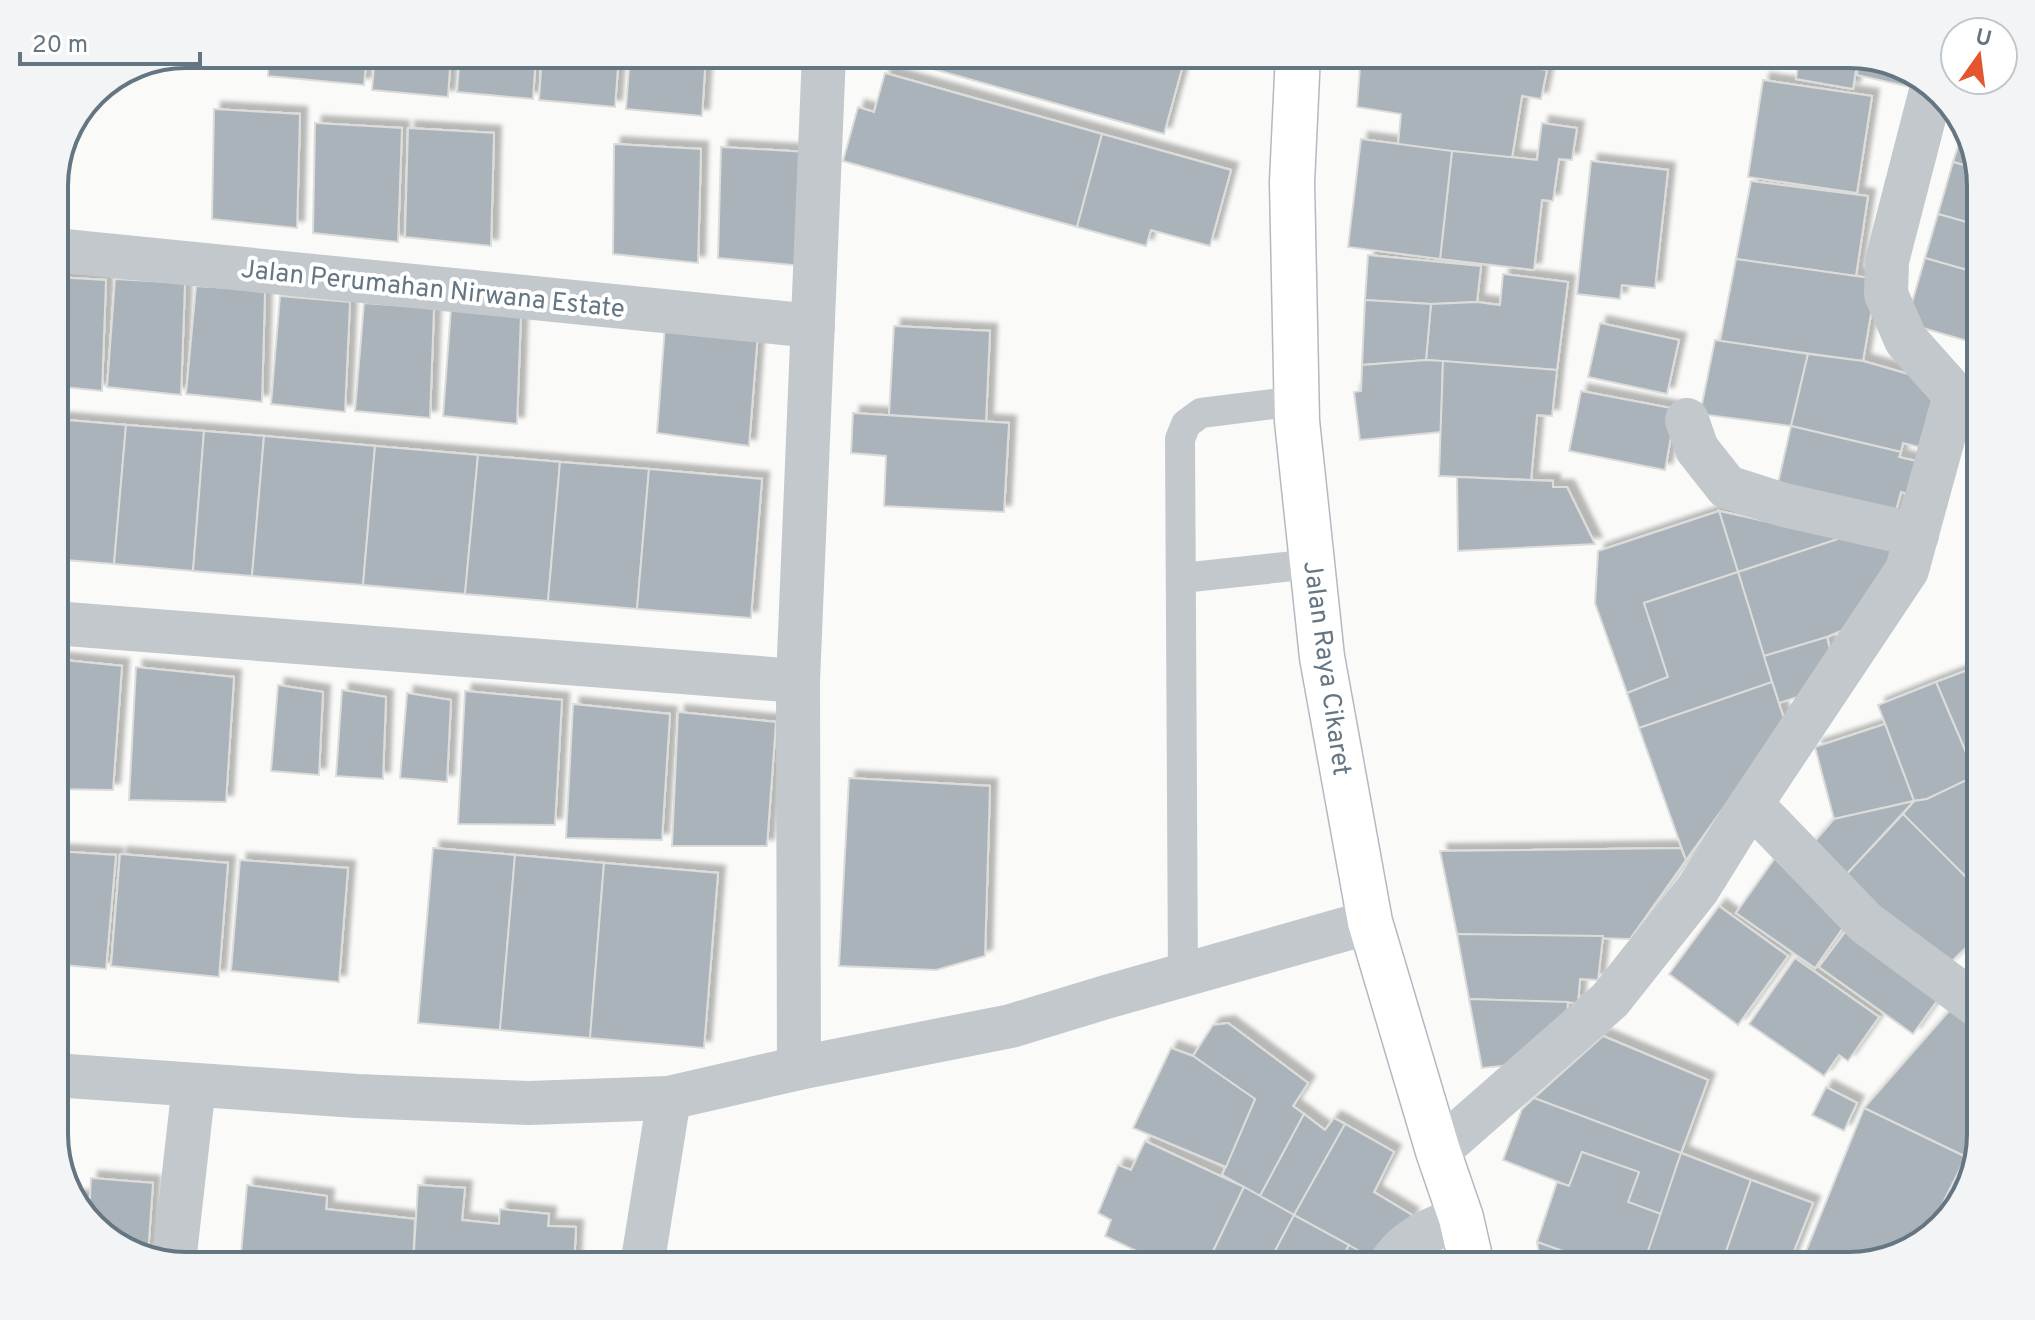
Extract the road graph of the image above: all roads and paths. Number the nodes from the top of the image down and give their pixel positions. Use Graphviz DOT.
graph roads {
  1 [pos="823,68"];
  2 [pos="1297,68"];
  3 [pos="1929,99"];
  4 [pos="68,251"];
  5 [pos="813,326"];
  6 [pos="1297,401"];
  7 [pos="1967,401"];
  8 [pos="1967,405"];
  9 [pos="1687,420"];
  10 [pos="1917,535"];
  11 [pos="1312,564"];
  12 [pos="1182,578"];
  13 [pos="68,624"];
  14 [pos="798,681"];
  15 [pos="1751,804"];
  16 [pos="1370,922"];
  17 [pos="1183,977"];
  18 [pos="1967,998"];
  19 [pos="799,1068"];
  20 [pos="68,1076"];
  21 [pos="194,1085"];
  22 [pos="669,1098"];
  23 [pos="1438,1151"];
  24 [pos="1461,1218"];
  25 [pos="175,1251"];
  26 [pos="644,1252"];
  27 [pos="1399,1252"];
  28 [pos="1469,1252"];
  1 -- 5 [label="street"];
  2 -- 6 [label="main road, Jalan Raya Cikaret"];
  3 -- 7 [label="street"];
  4 -- 5 [label="street, Jalan Perumahan Nirwana Estate"];
  5 -- 14 [label="street"];
  6 -- 11 [label="main road, Jalan Raya Cikaret"];
  6 -- 12 [label="lane"];
  8 -- 10 [label="street"];
  9 -- 10 [label="street"];
  10 -- 15 [label="street"];
  11 -- 12 [label="lane"];
  11 -- 16 [label="main road, Jalan Raya Cikaret"];
  12 -- 17 [label="lane"];
  13 -- 14 [label="street"];
  14 -- 19 [label="street"];
  15 -- 18 [label="street"];
  15 -- 23 [label="street"];
  16 -- 17 [label="street"];
  16 -- 23 [label="main road, Jalan Raya Cikaret"];
  17 -- 19 [label="street"];
  19 -- 22 [label="street"];
  20 -- 21 [label="street"];
  21 -- 22 [label="street"];
  21 -- 25 [label="street"];
  22 -- 26 [label="street"];
  23 -- 24 [label="main road, Jalan Raya Cikaret"];
  24 -- 27 [label="street"];
  24 -- 28 [label="main road, Jalan Raya Cikaret"];
}
